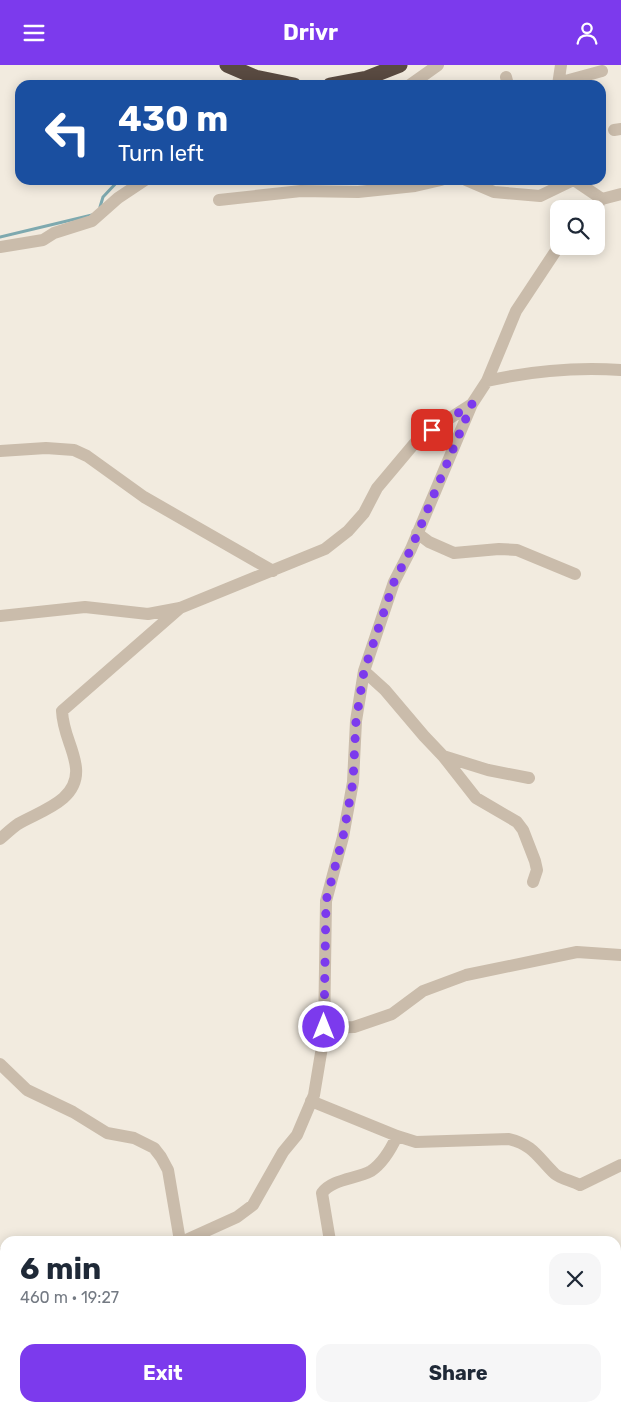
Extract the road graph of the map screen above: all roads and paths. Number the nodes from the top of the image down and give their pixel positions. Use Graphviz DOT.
graph roads {
  1 [pos="227,65"];
  2 [pos="400,65"];
  3 [pos="438,65"];
  4 [pos="561,65"];
  5 [pos="602,71"];
  6 [pos="270,80"];
  7 [pos="356,80"];
  8 [pos="417,80"];
  9 [pos="559,80"];
  10 [pos="572,80"];
  11 [pos="138,185"];
  12 [pos="410,185"];
  13 [pos="478,185"];
  14 [pos="563,185"];
  15 [pos="578,185"];
  16 [pos="621,194"];
  17 [pos="219,200"];
  18 [pos="593,200"];
  19 [pos="605,201"];
  20 [pos="0,247"];
  21 [pos="554,255"];
  22 [pos="621,370"];
  23 [pos="487,381"];
  24 [pos="472,404"];
  25 [pos="0,451"];
  26 [pos="418,533"];
  27 [pos="273,571"];
  28 [pos="575,573"];
  29 [pos="180,608"];
  30 [pos="0,616"];
  31 [pos="364,671"];
  32 [pos="443,756"];
  33 [pos="529,777"];
  34 [pos="0,839"];
  35 [pos="533,882"];
  36 [pos="621,955"];
  37 [pos="324,1027"];
  38 [pos="0,1064"];
  39 [pos="311,1101"];
  40 [pos="396,1136"];
  41 [pos="621,1165"];
  42 [pos="179,1236"];
  43 [pos="195,1236"];
  44 [pos="329,1236"];
  1 -- 6 [label="highway"];
  2 -- 7 [label="highway"];
  3 -- 8 [label="street"];
  4 -- 9 [label="street"];
  5 -- 10 [label="street"];
  11 -- 20 [label="street"];
  12 -- 17 [label="street"];
  13 -- 14 [label="street"];
  15 -- 18 [label="street"];
  16 -- 19 [label="street"];
  21 -- 23 [label="street"];
  22 -- 23 [label="street"];
  23 -- 24 [label="street"];
  24 -- 26 [label="street"];
  24 -- 27 [label="street"];
  25 -- 27 [label="street"];
  26 -- 28 [label="street"];
  26 -- 31 [label="street"];
  27 -- 29 [label="street"];
  29 -- 30 [label="street"];
  29 -- 34 [label="street"];
  31 -- 32 [label="street"];
  31 -- 37 [label="street"];
  32 -- 33 [label="street"];
  32 -- 35 [label="street"];
  36 -- 37 [label="street"];
  37 -- 39 [label="street"];
  38 -- 42 [label="street"];
  39 -- 40 [label="street"];
  39 -- 43 [label="street"];
  40 -- 41 [label="street"];
  40 -- 44 [label="street"];
}
